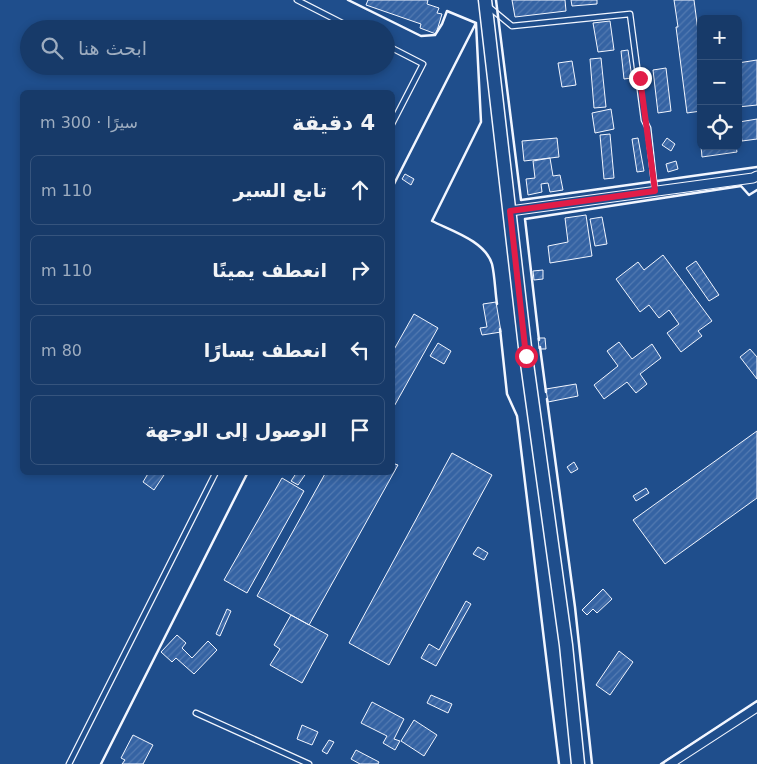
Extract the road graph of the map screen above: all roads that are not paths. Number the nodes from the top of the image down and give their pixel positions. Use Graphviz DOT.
graph roads {
  1 [pos="297,0"];
  2 [pos="485,2"];
  3 [pos="336,20"];
  4 [pos="395,50"];
  5 [pos="395,118"];
  6 [pos="757,176"];
  7 [pos="655,191"];
  8 [pos="510,211"];
  9 [pos="214,475"];
  10 [pos="757,707"];
  11 [pos="196,713"];
  12 [pos="68,764"];
  13 [pos="308,764"];
  14 [pos="578,764"];
  15 [pos="669,764"];
  1 -- 3 [label="lane"];
  2 -- 7 [label="lane"];
  2 -- 8 [label="main road"];
  4 -- 5 [label="lane"];
  6 -- 7 [label="street"];
  7 -- 8 [label="street"];
  8 -- 14 [label="main road"];
  9 -- 12 [label="lane"];
  10 -- 15 [label="street"];
  11 -- 13 [label="lane"];
}
